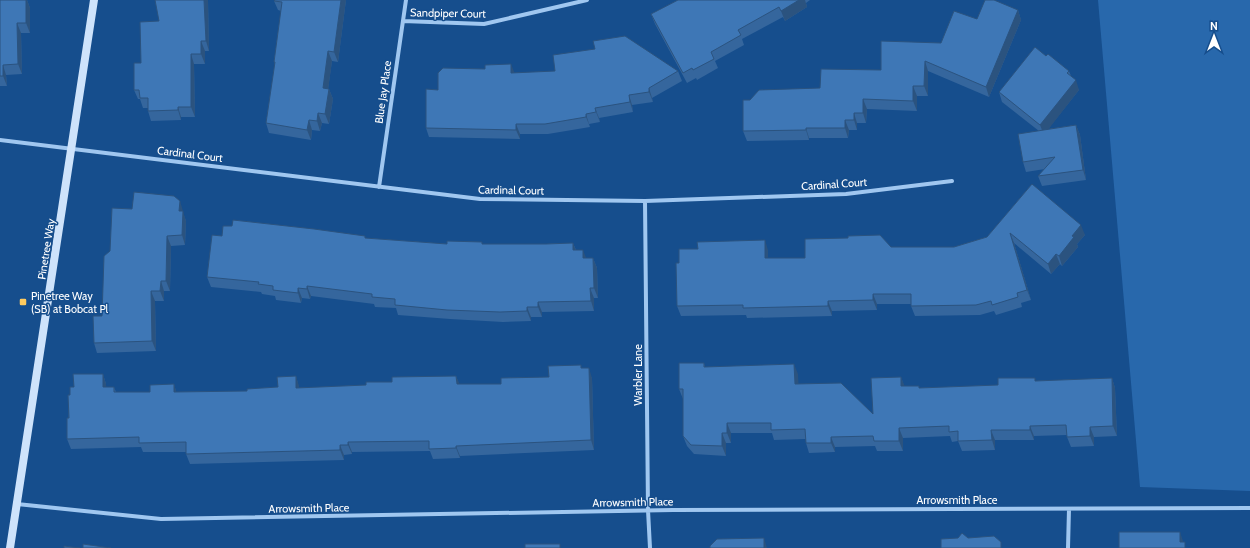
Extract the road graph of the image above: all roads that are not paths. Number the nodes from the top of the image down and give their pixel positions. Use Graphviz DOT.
graph roads {
  1 [pos="94,0"];
  2 [pos="406,0"];
  3 [pos="587,0"];
  4 [pos="403,21"];
  5 [pos="0,140"];
  6 [pos="72,148"];
  7 [pos="952,181"];
  8 [pos="378,187"];
  9 [pos="645,201"];
  10 [pos="17,504"];
  11 [pos="1069,508"];
  12 [pos="1250,508"];
  13 [pos="648,510"];
  14 [pos="10,548"];
  15 [pos="650,548"];
  16 [pos="1068,548"];
  1 -- 6 [label="street, Pinetree Way"];
  2 -- 4 [label="street, Blue Jay Place"];
  3 -- 4 [label="street, Sandpiper Court"];
  4 -- 8 [label="street, Blue Jay Place"];
  5 -- 6 [label="street, Cardinal Court"];
  6 -- 8 [label="street, Cardinal Court"];
  6 -- 10 [label="street, Pinetree Way"];
  7 -- 9 [label="street, Cardinal Court"];
  8 -- 9 [label="street, Cardinal Court"];
  9 -- 13 [label="street, Warbler Lane"];
  10 -- 13 [label="street, Arrowsmith Place"];
  10 -- 14 [label="street, Pinetree Way"];
  11 -- 12 [label="street, Arrowsmith Place"];
  11 -- 13 [label="street, Arrowsmith Place"];
  11 -- 16 [label="street"];
  13 -- 15 [label="street, Warbler Lane"];
}
